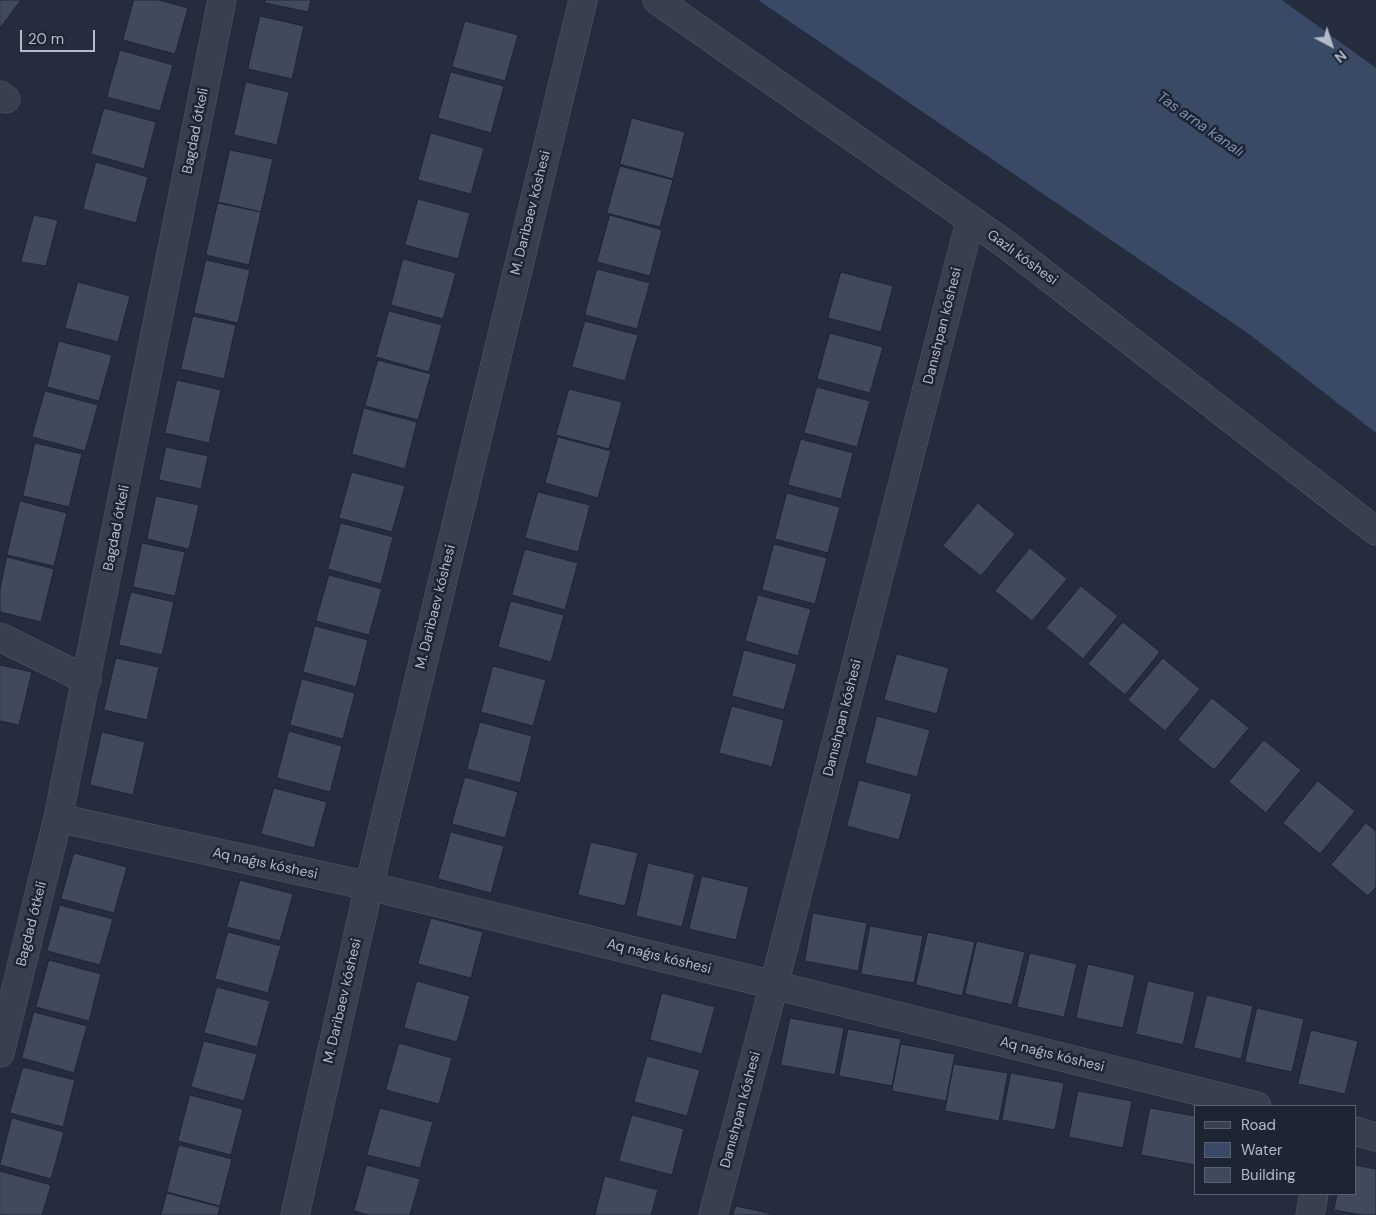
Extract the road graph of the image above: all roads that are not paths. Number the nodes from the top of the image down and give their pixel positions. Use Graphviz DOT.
graph roads {
  1 [pos="222,0"];
  2 [pos="583,0"];
  3 [pos="657,0"];
  4 [pos="970,221"];
  5 [pos="1376,531"];
  6 [pos="0,637"];
  7 [pos="86,680"];
  8 [pos="58,818"];
  9 [pos="369,886"];
  10 [pos="774,985"];
  11 [pos="0,1053"];
  12 [pos="1253,1105"];
  13 [pos="1356,1131"];
  14 [pos="1376,1137"];
  15 [pos="1314,1195"];
  16 [pos="295,1215"];
  17 [pos="713,1215"];
  18 [pos="1310,1215"];
  1 -- 7 [label="street, Bagdad ótkeli"];
  2 -- 9 [label="street, M. Daribaev kóshesi"];
  3 -- 4 [label="street, Gazlı kóshesi"];
  4 -- 5 [label="street, Gazlı kóshesi"];
  4 -- 10 [label="street, Danıshpan kóshesi"];
  6 -- 7 [label="street"];
  7 -- 8 [label="street, Bagdad ótkeli"];
  8 -- 9 [label="street, Aq naǵıs kóshesi"];
  8 -- 11 [label="street, Bagdad ótkeli"];
  9 -- 10 [label="street, Aq naǵıs kóshesi"];
  9 -- 16 [label="street, M. Daribaev kóshesi"];
  10 -- 12 [label="street, Aq naǵıs kóshesi"];
  10 -- 17 [label="street, Danıshpan kóshesi"];
  13 -- 14 [label="street"];
  15 -- 18 [label="street"];
}
